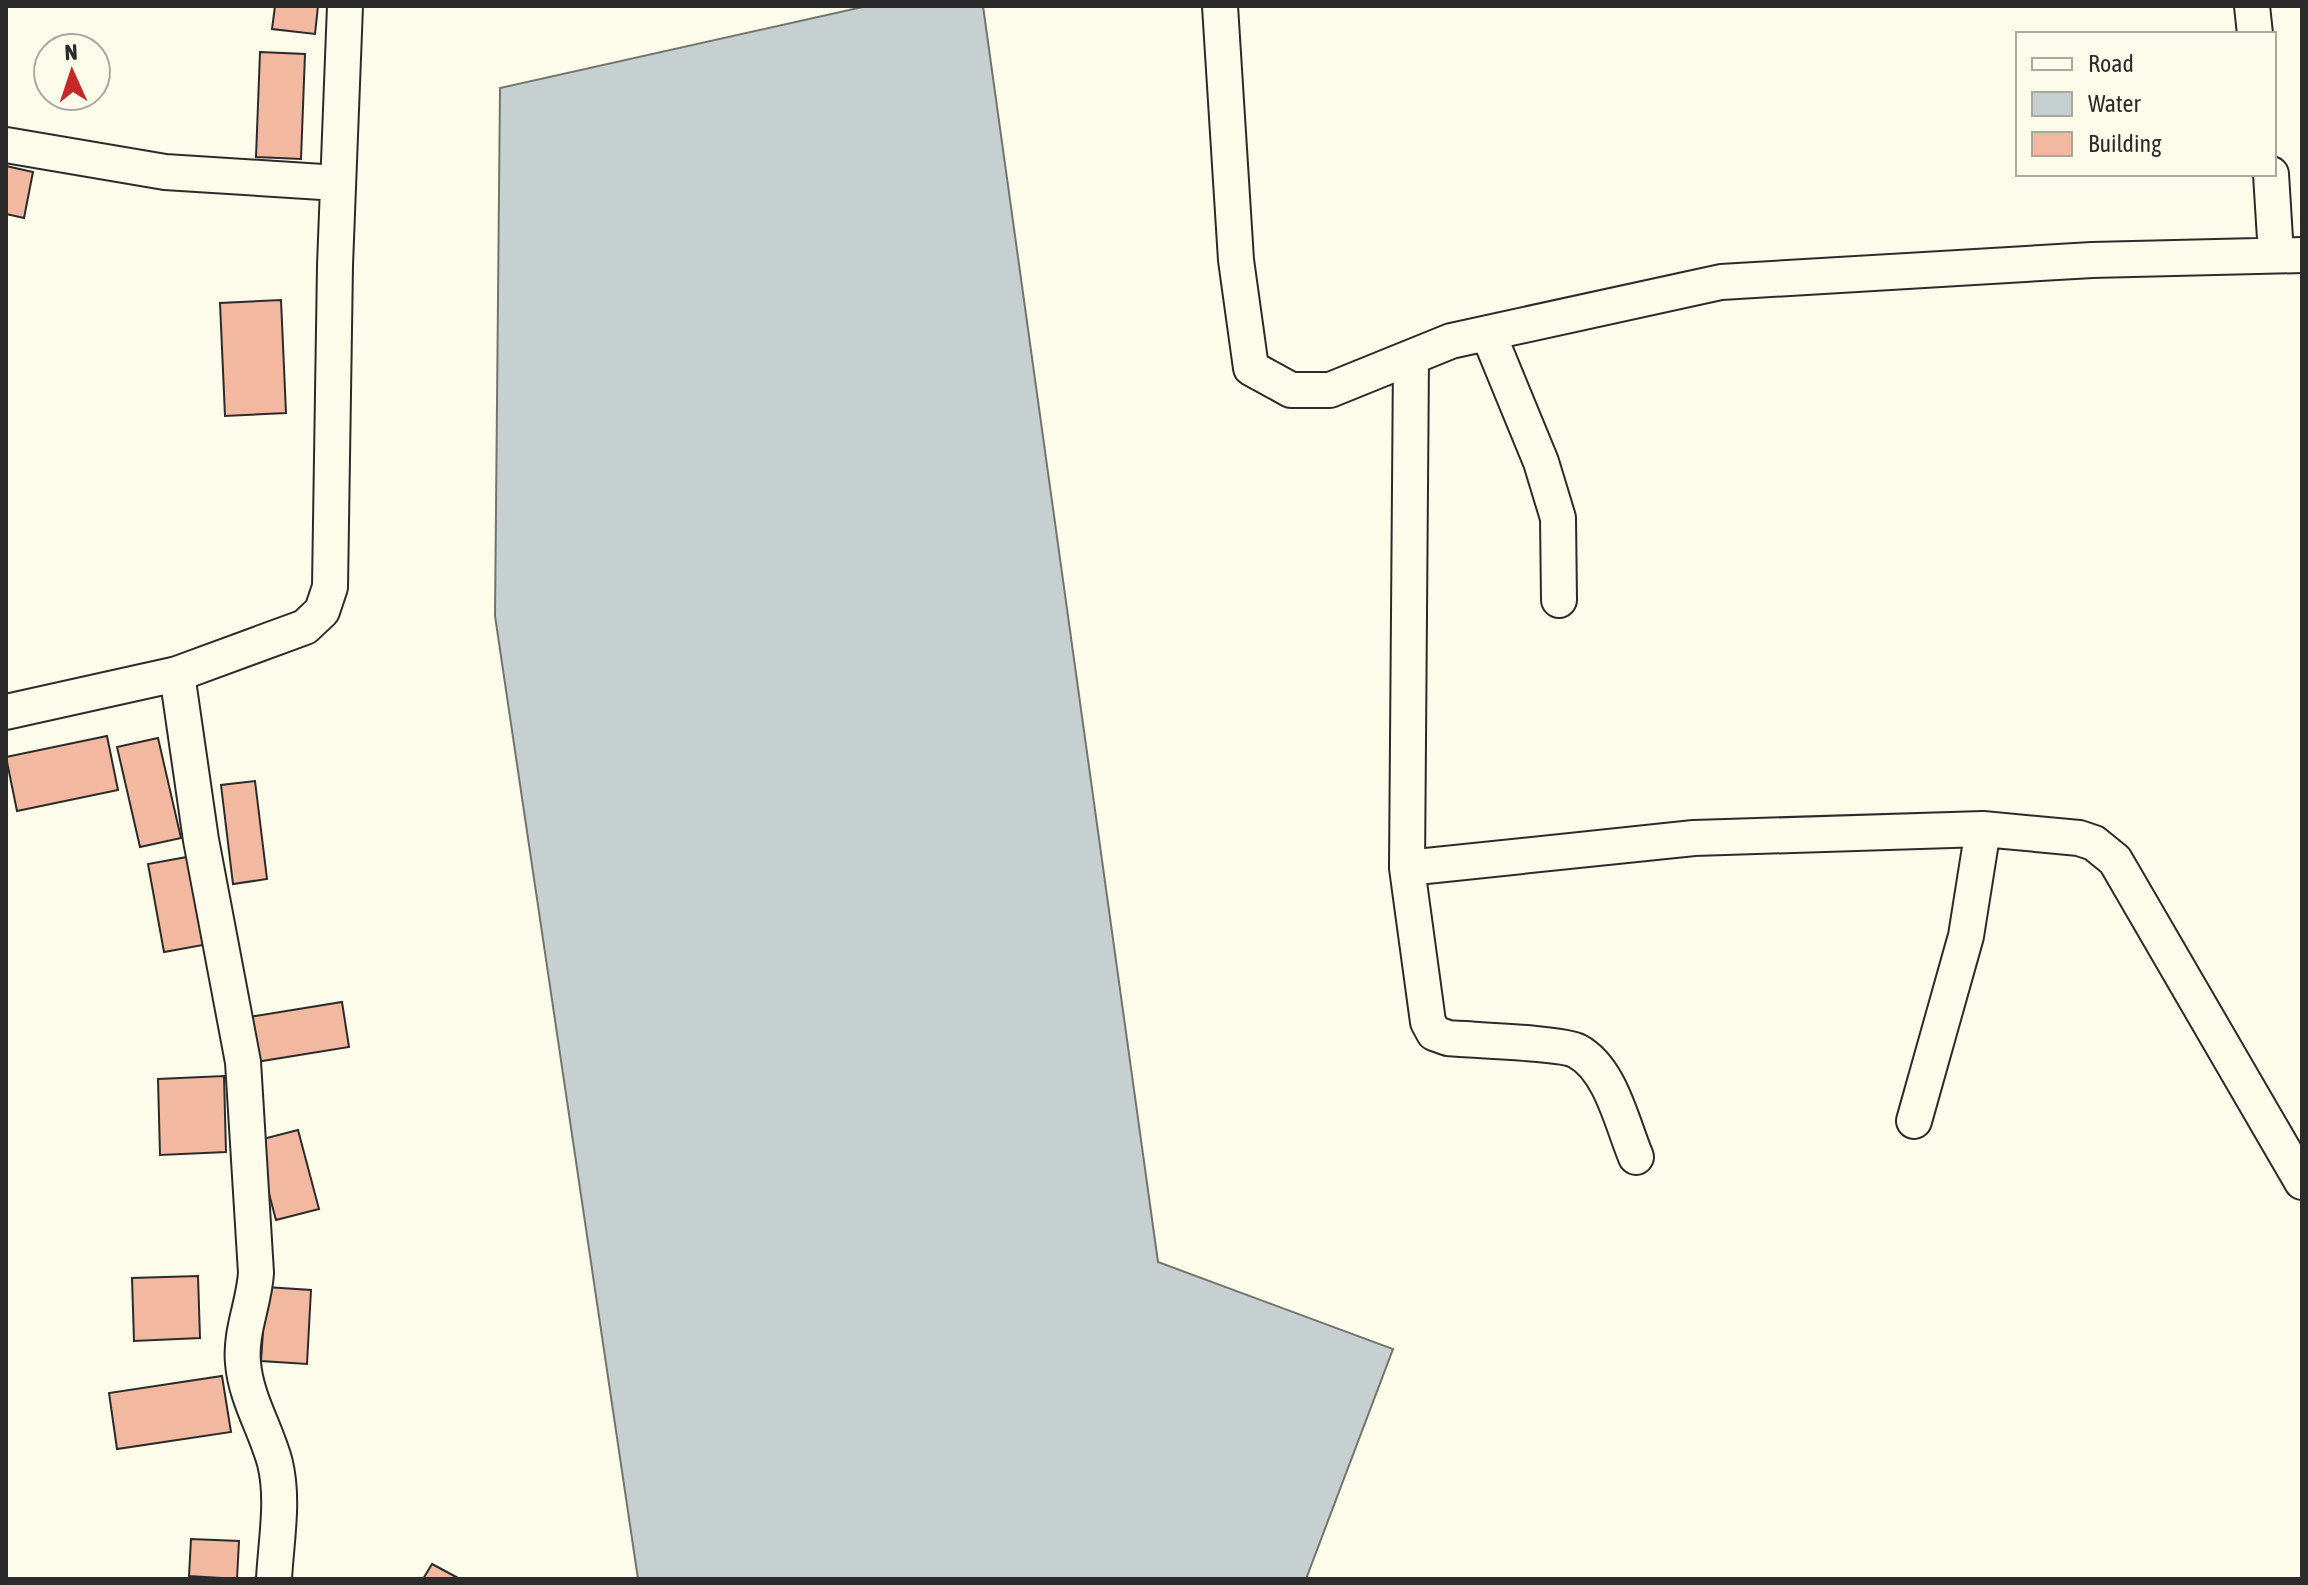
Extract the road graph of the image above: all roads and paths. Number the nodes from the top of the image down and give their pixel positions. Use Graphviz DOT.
graph roads {
  1 [pos="345,6"];
  2 [pos="1220,6"];
  3 [pos="2252,6"];
  4 [pos="2255,32"];
  5 [pos="6,145"];
  6 [pos="2271,176"];
  7 [pos="338,183"];
  8 [pos="2289,255"];
  9 [pos="1488,333"];
  10 [pos="1411,359"];
  11 [pos="1559,600"];
  12 [pos="177,674"];
  13 [pos="6,712"];
  14 [pos="1983,829"];
  15 [pos="1407,868"];
  16 [pos="1914,1121"];
  17 [pos="1636,1157"];
  18 [pos="2302,1182"];
  19 [pos="274,1579"];
  1 -- 7 [label="street"];
  2 -- 10 [label="street"];
  3 -- 4 [label="street"];
  5 -- 7 [label="street"];
  6 -- 8 [label="street"];
  7 -- 12 [label="street"];
  8 -- 9 [label="street"];
  9 -- 10 [label="street"];
  9 -- 11 [label="street"];
  10 -- 15 [label="street"];
  12 -- 13 [label="street"];
  12 -- 19 [label="street"];
  14 -- 15 [label="street"];
  14 -- 16 [label="street"];
  14 -- 18 [label="street"];
  15 -- 17 [label="street"];
}
